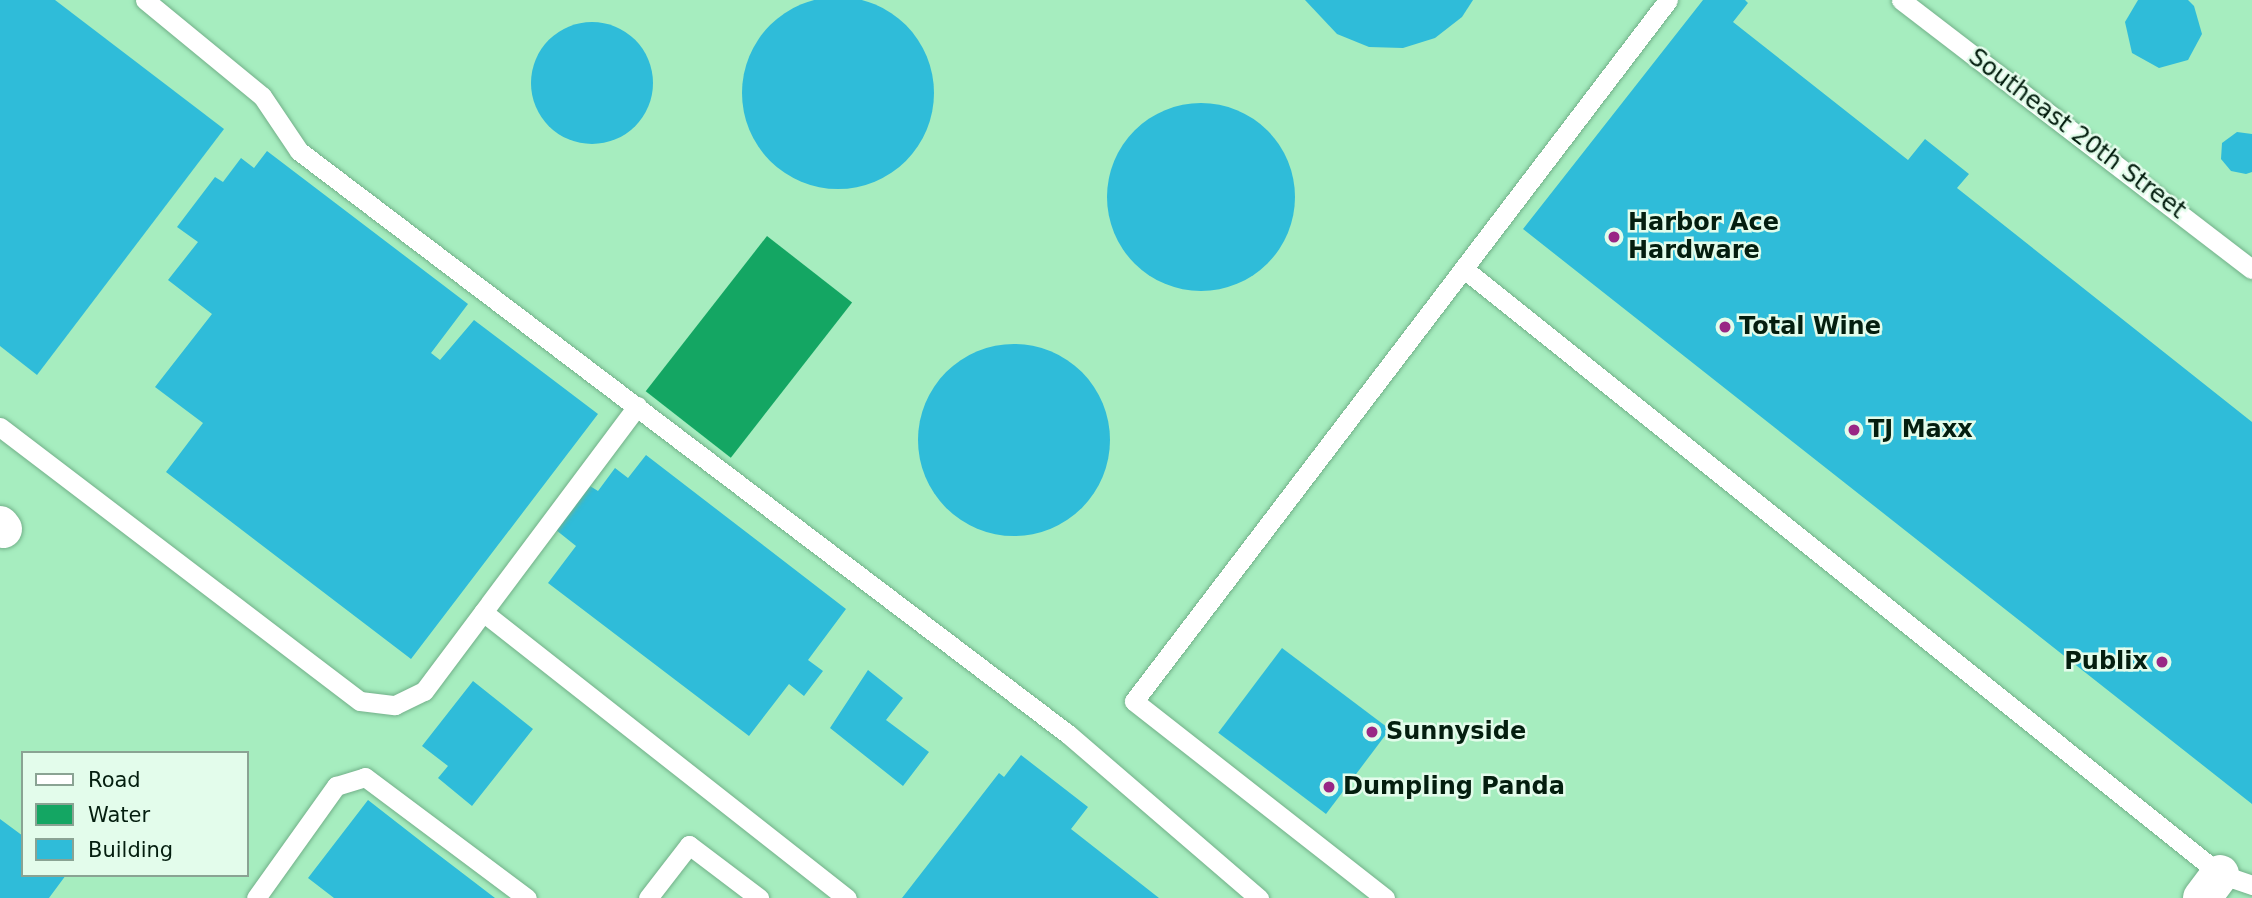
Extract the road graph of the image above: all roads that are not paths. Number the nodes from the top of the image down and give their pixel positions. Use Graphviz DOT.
graph roads {
  1 [pos="145,0"];
  2 [pos="1668,0"];
  3 [pos="1901,0"];
  4 [pos="1464,269"];
  5 [pos="2252,269"];
  6 [pos="637,406"];
  7 [pos="0,427"];
  8 [pos="483,612"];
  9 [pos="2225,886"];
  10 [pos="256,898"];
  11 [pos="527,898"];
  12 [pos="648,898"];
  13 [pos="759,898"];
  14 [pos="847,898"];
  15 [pos="1259,898"];
  16 [pos="1385,898"];
  1 -- 6 [label="lane"];
  2 -- 4 [label="lane"];
  3 -- 5 [label="lane, Southeast 20th Street"];
  4 -- 9 [label="lane"];
  4 -- 16 [label="lane"];
  6 -- 8 [label="lane"];
  6 -- 15 [label="lane"];
  7 -- 8 [label="lane"];
  8 -- 14 [label="lane"];
  10 -- 11 [label="lane"];
  12 -- 13 [label="lane"];
}
